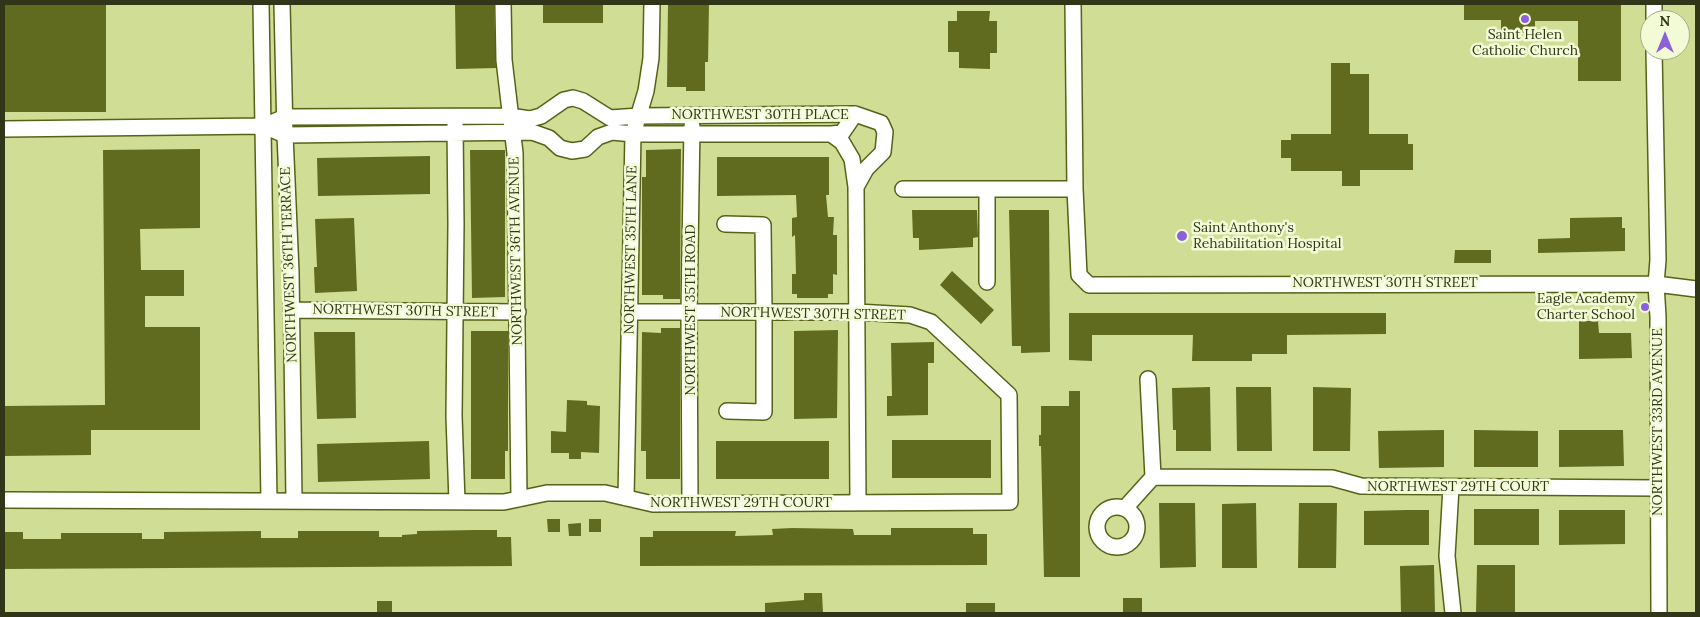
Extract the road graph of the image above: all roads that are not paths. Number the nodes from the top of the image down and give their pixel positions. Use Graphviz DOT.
graph roads {
  1 [pos="261,4"];
  2 [pos="282,4"];
  3 [pos="504,4"];
  4 [pos="652,4"];
  5 [pos="1073,4"];
  6 [pos="1654,60"];
  7 [pos="855,114"];
  8 [pos="691,115"];
  9 [pos="455,116"];
  10 [pos="509,116"];
  11 [pos="639,116"];
  12 [pos="285,117"];
  13 [pos="264,126"];
  14 [pos="4,128"];
  15 [pos="511,132"];
  16 [pos="455,133"];
  17 [pos="633,134"];
  18 [pos="693,134"];
  19 [pos="831,134"];
  20 [pos="285,135"];
  21 [pos="856,187"];
  22 [pos="1075,188"];
  23 [pos="903,189"];
  24 [pos="987,189"];
  25 [pos="725,224"];
  26 [pos="987,282"];
  27 [pos="1656,284"];
  28 [pos="1696,289"];
  29 [pos="291,310"];
  30 [pos="518,312"];
  31 [pos="629,312"];
  32 [pos="689,312"];
  33 [pos="764,312"];
  34 [pos="857,312"];
  35 [pos="456,313"];
  36 [pos="1148,379"];
  37 [pos="727,411"];
  38 [pos="1153,477"];
  39 [pos="1451,487"];
  40 [pos="1657,488"];
  41 [pos="626,498"];
  42 [pos="520,499"];
  43 [pos="4,500"];
  44 [pos="269,501"];
  45 [pos="294,501"];
  46 [pos="457,502"];
  47 [pos="1010,502"];
  48 [pos="858,503"];
  49 [pos="690,504"];
  50 [pos="1125,508"];
  51 [pos="1453,613"];
  52 [pos="1659,613"];
  1 -- 13 [label="street, NORTHWEST 36TH TERRACE"];
  2 -- 12 [label="street, NORTHWEST 36TH TERRACE"];
  3 -- 10 [label="street, NORTHWEST 36TH AVENUE"];
  4 -- 11 [label="street, NORTHWEST 35TH LANE"];
  5 -- 22 [label="street"];
  6 -- 27 [label="street, NORTHWEST 33RD AVENUE"];
  7 -- 8 [label="street, NORTHWEST 30TH PLACE"];
  7 -- 19 [label="street"];
  7 -- 21 [label="street, NORTHWEST 30TH PLACE"];
  8 -- 11 [label="street, NORTHWEST 30TH PLACE"];
  8 -- 18 [label="street, NORTHWEST 35TH ROAD"];
  9 -- 10 [label="street, NORTHWEST 30TH PLACE"];
  9 -- 12 [label="street, NORTHWEST 30TH PLACE"];
  9 -- 16 [label="street"];
  10 -- 11 [label="street, NORTHWEST 30TH PLACE"];
  10 -- 15 [label="street, NORTHWEST 36TH AVENUE"];
  11 -- 17 [label="street, NORTHWEST 35TH LANE"];
  12 -- 13 [label="street, NORTHWEST 30TH PLACE"];
  12 -- 20 [label="street, NORTHWEST 36TH TERRACE"];
  13 -- 14 [label="street"];
  13 -- 20 [label="street, NORTHWEST 30TH PLACE"];
  13 -- 44 [label="street, NORTHWEST 36TH TERRACE"];
  15 -- 16 [label="street, NORTHWEST 30TH PLACE"];
  15 -- 17 [label="street, NORTHWEST 30TH PLACE"];
  15 -- 30 [label="street, NORTHWEST 36TH AVENUE"];
  16 -- 20 [label="street, NORTHWEST 30TH PLACE"];
  16 -- 35 [label="street"];
  17 -- 18 [label="street, NORTHWEST 30TH PLACE"];
  17 -- 31 [label="street, NORTHWEST 35TH LANE"];
  18 -- 19 [label="street, NORTHWEST 30TH PLACE"];
  18 -- 32 [label="street, NORTHWEST 35TH ROAD"];
  19 -- 21 [label="street, NORTHWEST 30TH PLACE"];
  20 -- 29 [label="street, NORTHWEST 36TH TERRACE"];
  21 -- 34 [label="street"];
  22 -- 24 [label="street"];
  22 -- 27 [label="street, NORTHWEST 30TH STREET"];
  23 -- 24 [label="street"];
  24 -- 26 [label="street"];
  25 -- 33 [label="street"];
  27 -- 28 [label="street, NORTHWEST 30TH STREET"];
  27 -- 40 [label="street, NORTHWEST 33RD AVENUE"];
  29 -- 35 [label="street, NORTHWEST 30TH STREET"];
  29 -- 45 [label="street, NORTHWEST 36TH TERRACE"];
  30 -- 35 [label="street, NORTHWEST 30TH STREET"];
  30 -- 42 [label="street, NORTHWEST 36TH AVENUE"];
  31 -- 32 [label="street, NORTHWEST 30TH STREET"];
  31 -- 41 [label="street, NORTHWEST 35TH LANE"];
  32 -- 33 [label="street, NORTHWEST 30TH STREET"];
  32 -- 49 [label="street, NORTHWEST 35TH ROAD"];
  33 -- 34 [label="street, NORTHWEST 30TH STREET"];
  33 -- 37 [label="street"];
  34 -- 47 [label="street, NORTHWEST 30TH STREET"];
  34 -- 48 [label="street"];
  35 -- 46 [label="street"];
  36 -- 38 [label="street"];
  38 -- 39 [label="street, NORTHWEST 29TH COURT"];
  38 -- 50 [label="street"];
  39 -- 40 [label="street, NORTHWEST 29TH COURT"];
  39 -- 51 [label="street"];
  40 -- 52 [label="street, NORTHWEST 33RD AVENUE"];
  41 -- 42 [label="street, NORTHWEST 29TH COURT"];
  41 -- 49 [label="street, NORTHWEST 29TH COURT"];
  42 -- 46 [label="street, NORTHWEST 29TH COURT"];
  43 -- 44 [label="street"];
  44 -- 45 [label="street"];
  45 -- 46 [label="street, NORTHWEST 29TH COURT"];
  47 -- 48 [label="street, NORTHWEST 29TH COURT"];
  48 -- 49 [label="street, NORTHWEST 29TH COURT"];
}
